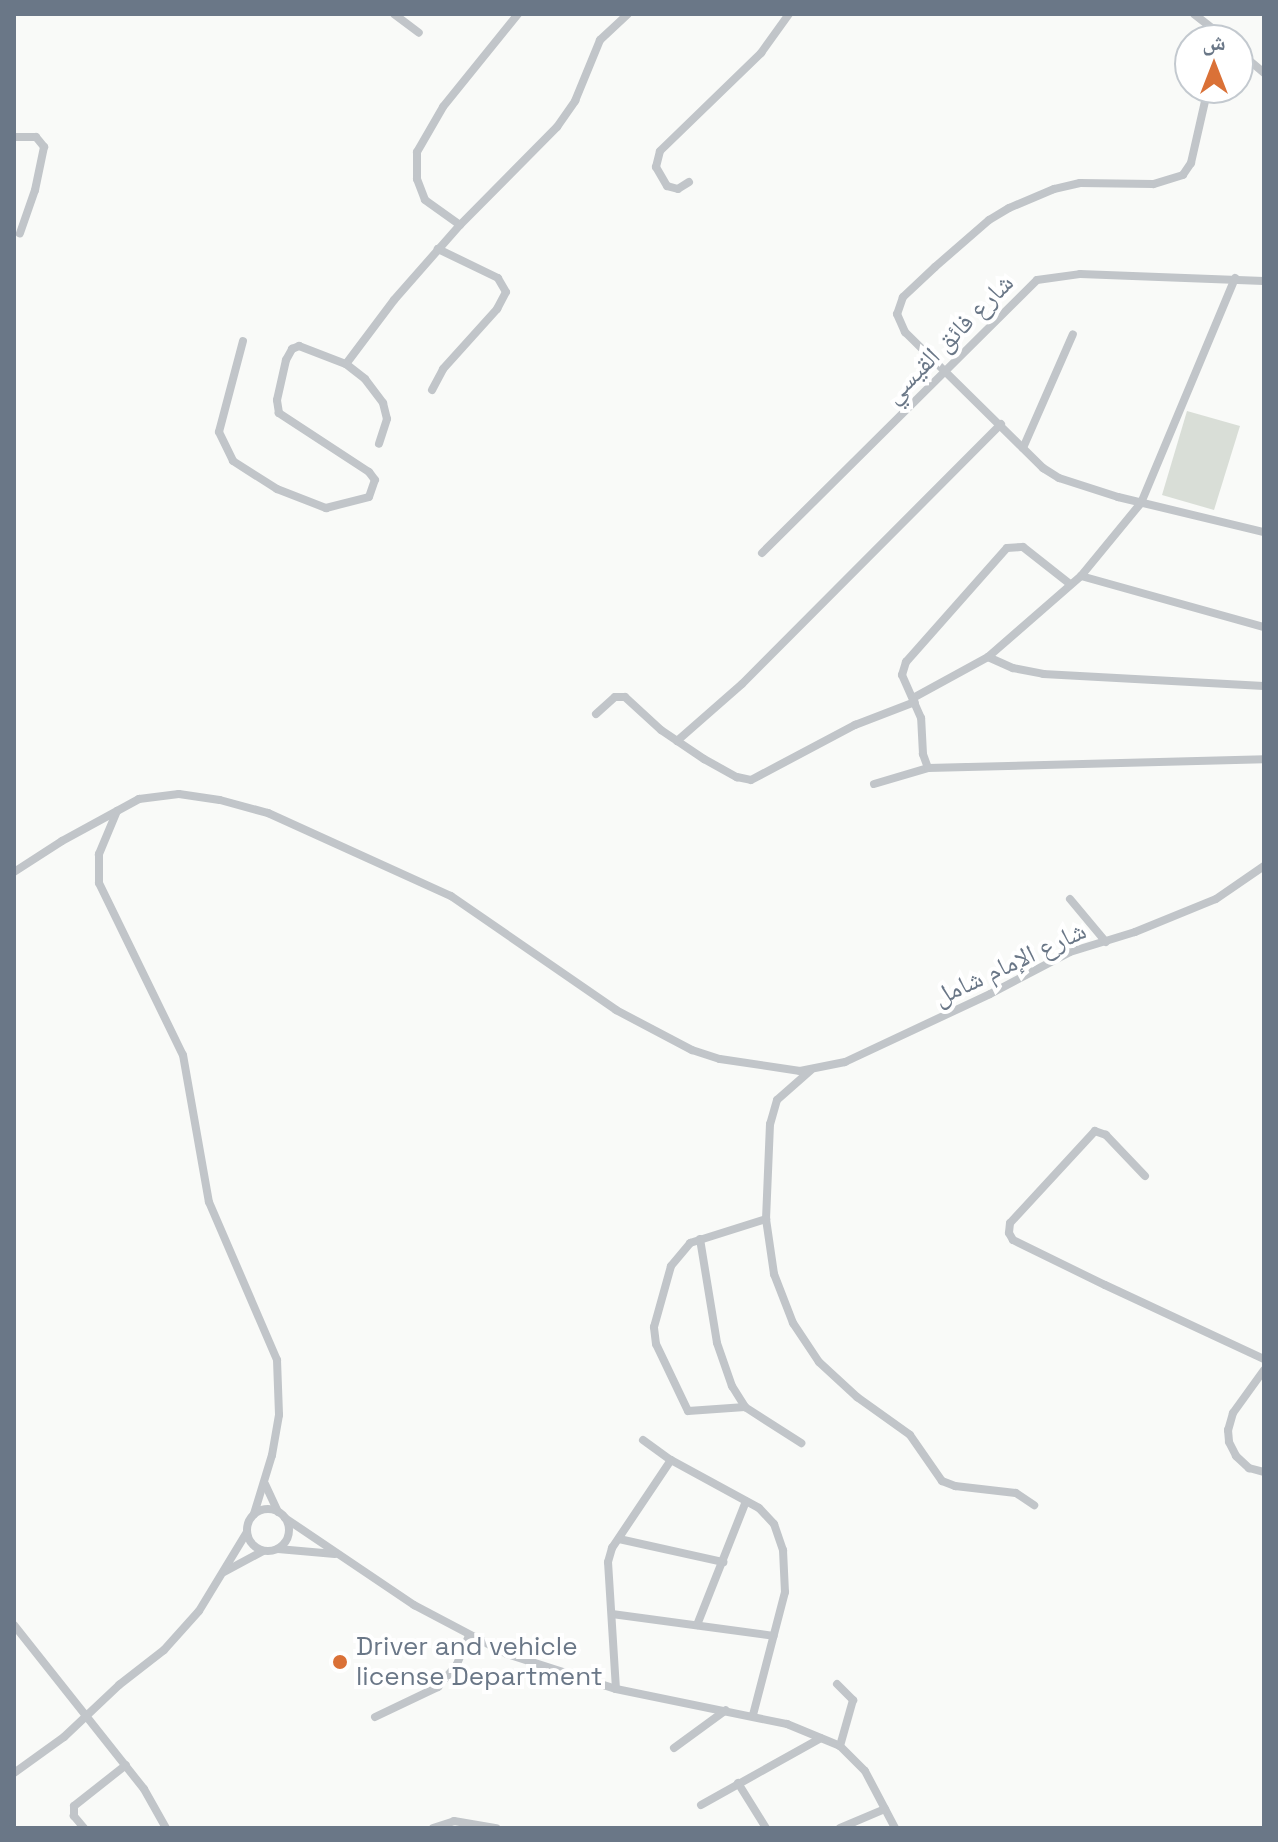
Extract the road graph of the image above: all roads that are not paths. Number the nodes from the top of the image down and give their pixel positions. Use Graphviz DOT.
graph roads {
  1 [pos="394,14"];
  2 [pos="518,14"];
  3 [pos="628,14"];
  4 [pos="789,14"];
  5 [pos="419,33"];
  6 [pos="1204,104"];
  7 [pos="14,137"];
  8 [pos="689,182"];
  9 [pos="460,225"];
  10 [pos="20,233"];
  11 [pos="438,249"];
  12 [pos="1235,278"];
  13 [pos="1264,281"];
  14 [pos="1073,334"];
  15 [pos="243,341"];
  16 [pos="346,364"];
  17 [pos="946,372"];
  18 [pos="432,390"];
  19 [pos="1001,424"];
  20 [pos="379,444"];
  21 [pos="1023,448"];
  22 [pos="1141,503"];
  23 [pos="1264,532"];
  24 [pos="762,553"];
  25 [pos="1081,576"];
  26 [pos="1070,584"];
  27 [pos="1264,627"];
  28 [pos="988,657"];
  29 [pos="1264,686"];
  30 [pos="914,700"];
  31 [pos="596,714"];
  32 [pos="677,741"];
  33 [pos="1264,759"];
  34 [pos="928,768"];
  35 [pos="874,784"];
  36 [pos="117,811"];
  37 [pos="1264,866"];
  38 [pos="14,872"];
  39 [pos="1070,899"];
  40 [pos="1106,942"];
  41 [pos="811,1070"];
  42 [pos="1145,1176"];
  43 [pos="766,1219"];
  44 [pos="700,1239"];
  45 [pos="1264,1359"];
  46 [pos="1264,1370"];
  47 [pos="745,1407"];
  48 [pos="643,1440"];
  49 [pos="801,1443"];
  50 [pos="671,1460"];
  51 [pos="1264,1472"];
  52 [pos="265,1484"];
  53 [pos="746,1501"];
  54 [pos="1034,1505"];
  55 [pos="254,1514"];
  56 [pos="282,1515"];
  57 [pos="247,1532"];
  58 [pos="619,1539"];
  59 [pos="278,1549"];
  60 [pos="263,1551"];
  61 [pos="336,1554"];
  62 [pos="723,1562"];
  63 [pos="223,1572"];
  64 [pos="612,1614"];
  65 [pos="14,1625"];
  66 [pos="697,1625"];
  67 [pos="469,1636"];
  68 [pos="774,1636"];
  69 [pos="837,1684"];
  70 [pos="616,1689"];
  71 [pos="726,1710"];
  72 [pos="87,1715"];
  73 [pos="753,1715"];
  74 [pos="375,1717"];
  75 [pos="821,1738"];
  76 [pos="840,1746"];
  77 [pos="674,1748"];
  78 [pos="126,1765"];
  79 [pos="14,1773"];
  80 [pos="738,1783"];
  81 [pos="701,1805"];
  82 [pos="885,1809"];
  83 [pos="84,1828"];
  84 [pos="166,1828"];
  85 [pos="433,1828"];
  86 [pos="496,1828"];
  87 [pos="766,1828"];
  88 [pos="840,1828"];
  89 [pos="895,1828"];
  1 -- 5 [label="street"];
  2 -- 9 [label="street"];
  3 -- 9 [label="street"];
  4 -- 8 [label="street"];
  6 -- 17 [label="street"];
  7 -- 10 [label="street"];
  9 -- 11 [label="street"];
  11 -- 16 [label="street"];
  11 -- 18 [label="street"];
  12 -- 13 [label="street, شارع فائق القيسي"];
  12 -- 17 [label="street, شارع فائق القيسي"];
  12 -- 22 [label="street"];
  14 -- 21 [label="street"];
  15 -- 16 [label="street"];
  16 -- 20 [label="street"];
  17 -- 19 [label="street"];
  17 -- 24 [label="street, شارع فائق القيسي"];
  19 -- 21 [label="street"];
  19 -- 32 [label="street"];
  21 -- 22 [label="street"];
  22 -- 23 [label="street"];
  22 -- 25 [label="street"];
  25 -- 26 [label="street"];
  25 -- 27 [label="street"];
  26 -- 28 [label="street"];
  26 -- 30 [label="street"];
  28 -- 29 [label="street"];
  28 -- 30 [label="street"];
  30 -- 32 [label="street"];
  30 -- 34 [label="street"];
  31 -- 32 [label="street"];
  33 -- 34 [label="street"];
  34 -- 35 [label="street"];
  36 -- 38 [label="street"];
  36 -- 41 [label="street"];
  36 -- 52 [label="street"];
  37 -- 40 [label="street, شارع الإمام شامل"];
  39 -- 40 [label="street"];
  40 -- 41 [label="street, شارع الإمام شامل"];
  41 -- 43 [label="street"];
  42 -- 45 [label="street"];
  43 -- 44 [label="street"];
  43 -- 54 [label="street"];
  44 -- 47 [label="street"];
  44 -- 47 [label="street"];
  46 -- 51 [label="street"];
  47 -- 49 [label="street"];
  48 -- 50 [label="street"];
  50 -- 53 [label="street"];
  50 -- 58 [label="street"];
  52 -- 55 [label="street"];
  52 -- 56 [label="street"];
  53 -- 62 [label="street"];
  53 -- 68 [label="street"];
  55 -- 56 [label="street"];
  55 -- 57 [label="street"];
  56 -- 59 [label="street"];
  56 -- 61 [label="street"];
  57 -- 60 [label="street"];
  57 -- 63 [label="street"];
  58 -- 62 [label="street"];
  58 -- 64 [label="street"];
  59 -- 60 [label="street"];
  59 -- 61 [label="street"];
  60 -- 63 [label="street"];
  61 -- 67 [label="street"];
  62 -- 66 [label="street"];
  63 -- 72 [label="street"];
  64 -- 66 [label="street"];
  64 -- 70 [label="street"];
  65 -- 72 [label="street"];
  66 -- 68 [label="street"];
  67 -- 70 [label="street"];
  67 -- 74 [label="street"];
  68 -- 73 [label="street"];
  69 -- 76 [label="street"];
  70 -- 71 [label="street"];
  71 -- 73 [label="street"];
  71 -- 77 [label="street"];
  72 -- 78 [label="street"];
  72 -- 79 [label="street"];
  73 -- 75 [label="street"];
  75 -- 76 [label="street"];
  75 -- 80 [label="street"];
  76 -- 82 [label="street"];
  78 -- 83 [label="street"];
  78 -- 84 [label="street"];
  80 -- 81 [label="street"];
  80 -- 87 [label="street"];
  82 -- 88 [label="street"];
  82 -- 89 [label="street"];
  85 -- 86 [label="street"];
}
